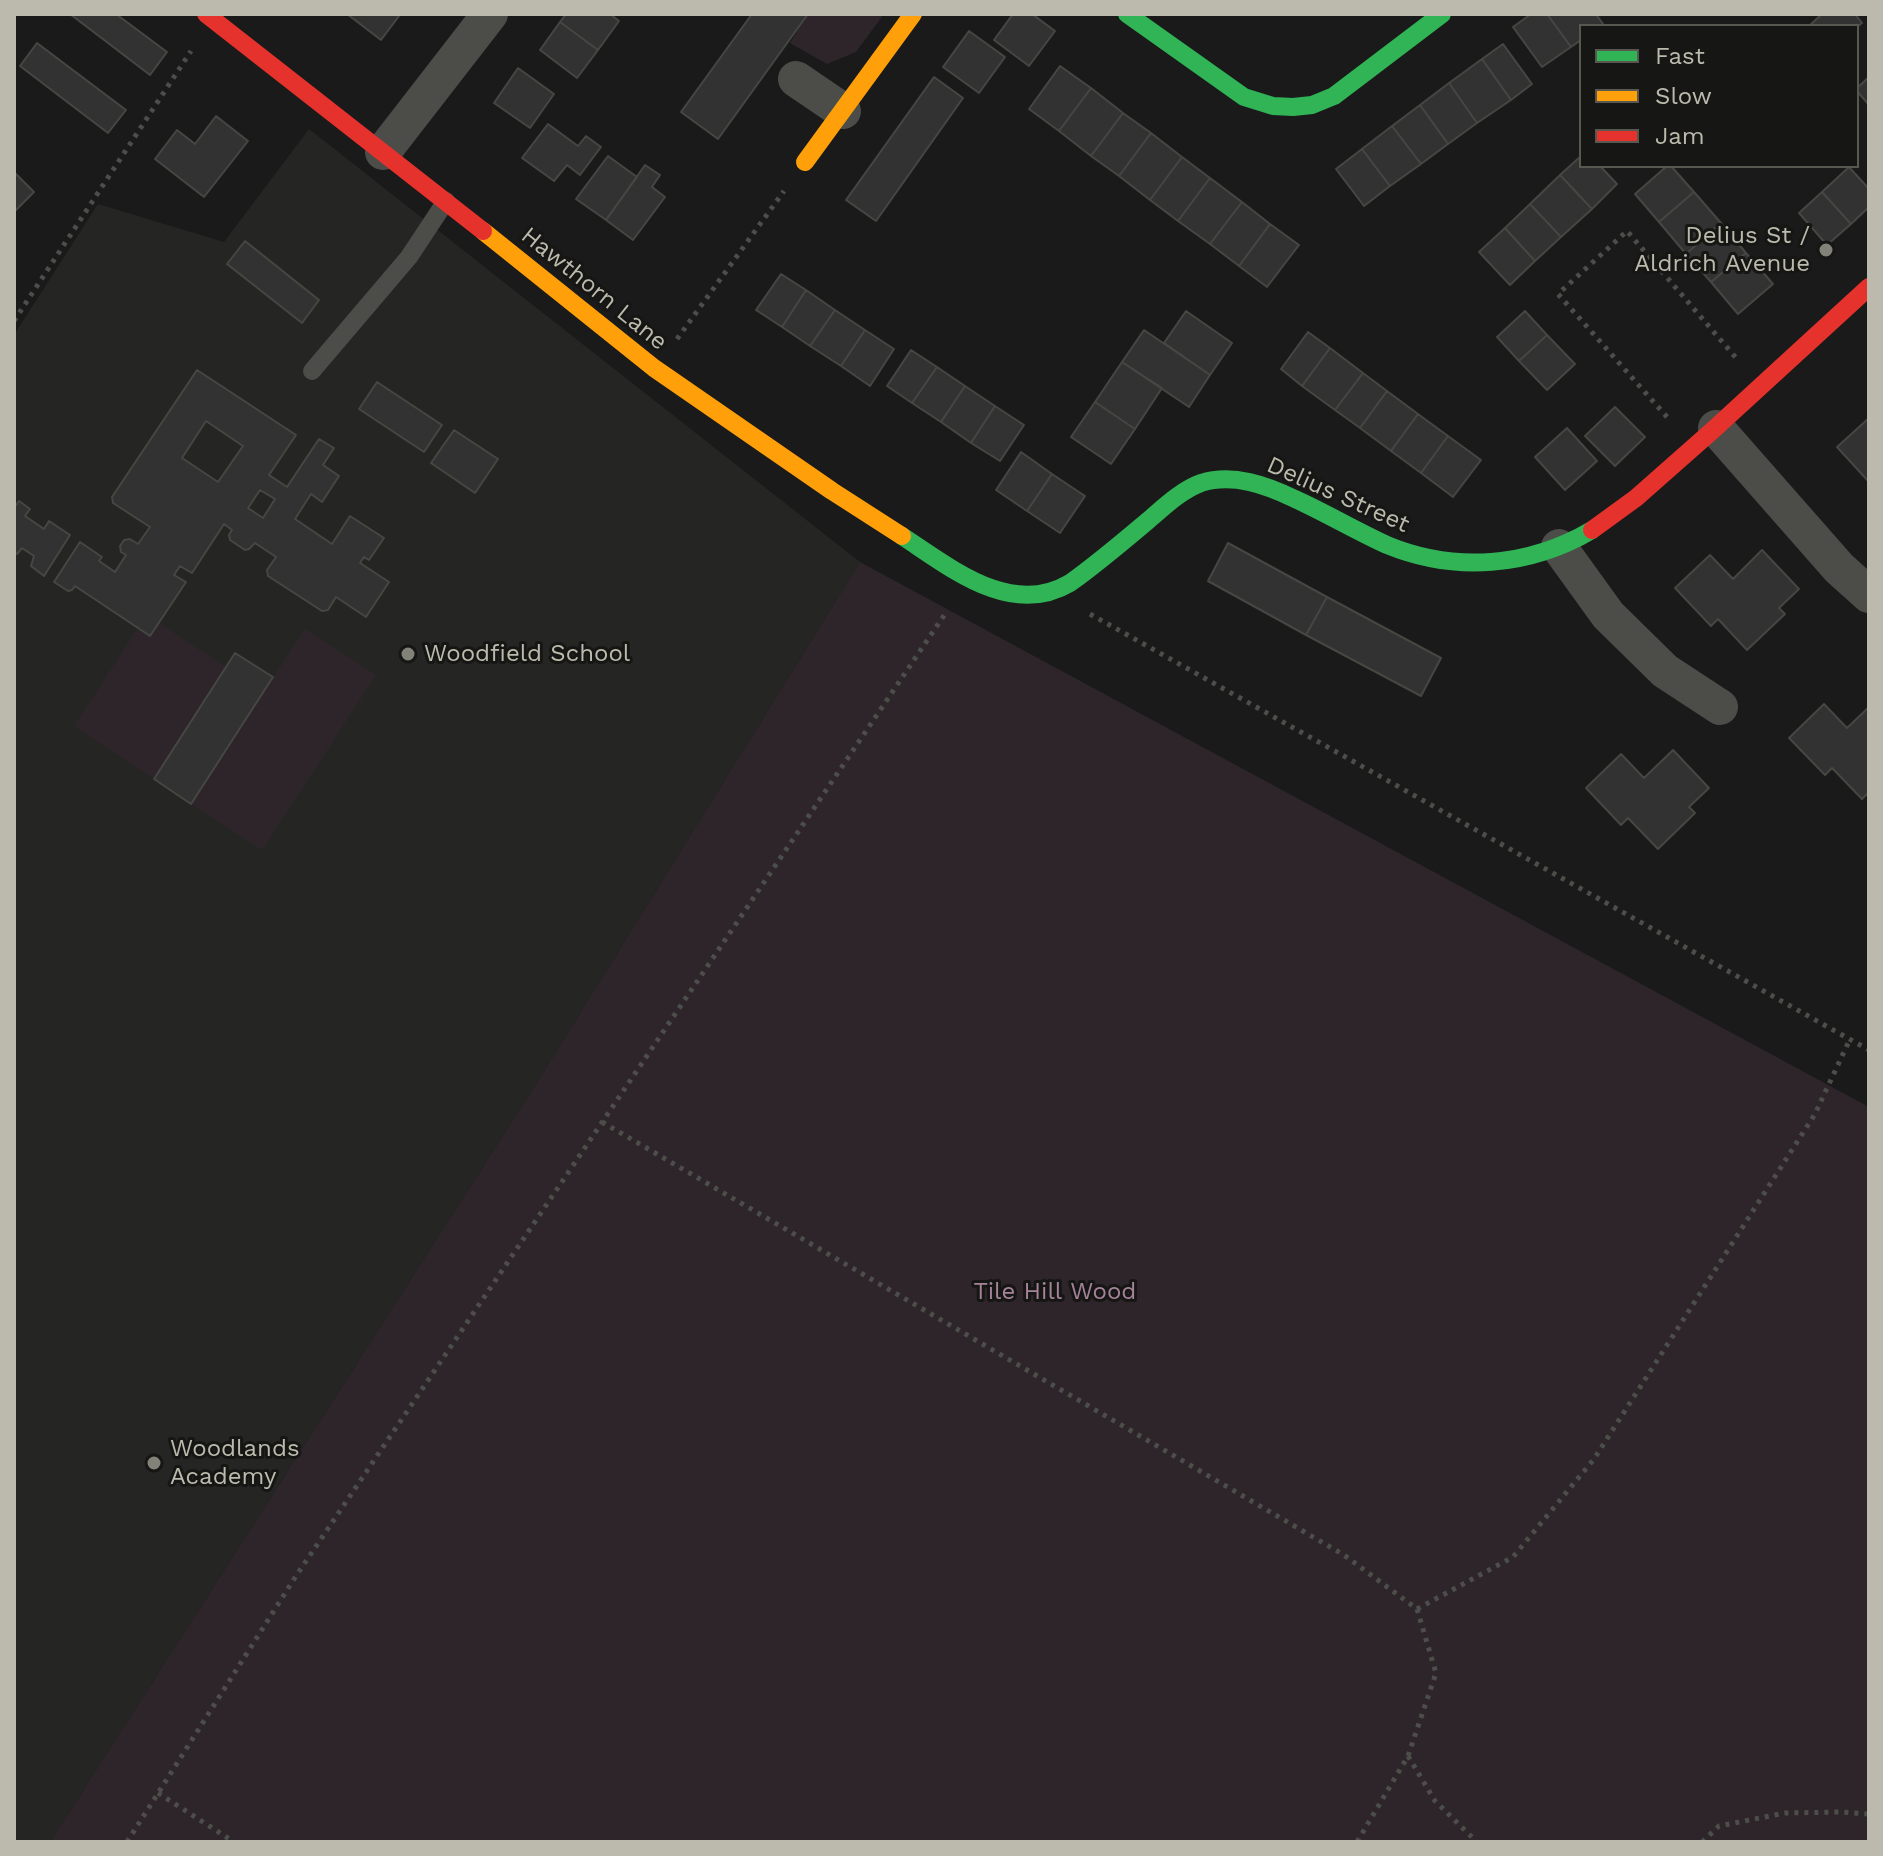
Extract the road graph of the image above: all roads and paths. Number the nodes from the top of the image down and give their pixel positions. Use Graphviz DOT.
graph roads {
  1 [pos="490,14"];
  2 [pos="913,14"];
  3 [pos="1127,14"];
  4 [pos="1442,14"];
  5 [pos="209,16"];
  6 [pos="796,79"];
  7 [pos="843,111"];
  8 [pos="383,152"];
  9 [pos="805,162"];
  10 [pos="446,201"];
  11 [pos="1869,287"];
  12 [pos="14,321"];
  13 [pos="654,368"];
  14 [pos="312,371"];
  15 [pos="1761,387"];
  16 [pos="1702,440"];
  17 [pos="1559,547"];
  18 [pos="968,579"];
  19 [pos="1051,592"];
  20 [pos="1869,595"];
  21 [pos="1720,707"];
  22 [pos="1850,1039"];
  23 [pos="1869,1050"];
  24 [pos="602,1122"];
  25 [pos="1417,1609"];
  26 [pos="1408,1756"];
  27 [pos="158,1793"];
  28 [pos="1869,1814"];
  29 [pos="127,1842"];
  30 [pos="234,1842"];
  31 [pos="1357,1842"];
  32 [pos="1475,1842"];
  33 [pos="1702,1842"];
  1 -- 8 [label="street"];
  2 -- 7 [label="street"];
  3 -- 4 [label="street"];
  5 -- 8 [label="street, Hawthorn Lane"];
  5 -- 12 [label="path"];
  6 -- 7 [label="street"];
  7 -- 9 [label="street"];
  8 -- 10 [label="street, Hawthorn Lane"];
  9 -- 13 [label="path"];
  10 -- 13 [label="street, Hawthorn Lane"];
  10 -- 14 [label="lane"];
  11 -- 15 [label="street, Delius Street"];
  13 -- 18 [label="street, Hawthorn Lane"];
  15 -- 16 [label="street, Delius Street"];
  15 -- 16 [label="path"];
  16 -- 17 [label="street, Delius Street"];
  16 -- 20 [label="street"];
  17 -- 19 [label="street, Delius Street"];
  17 -- 21 [label="street"];
  18 -- 19 [label="street"];
  18 -- 24 [label="path"];
  19 -- 22 [label="path"];
  22 -- 23 [label="path"];
  22 -- 25 [label="path"];
  24 -- 25 [label="path"];
  24 -- 27 [label="path"];
  25 -- 26 [label="path"];
  26 -- 31 [label="path"];
  26 -- 32 [label="path"];
  27 -- 29 [label="path"];
  27 -- 30 [label="path"];
  28 -- 33 [label="path"];
}
